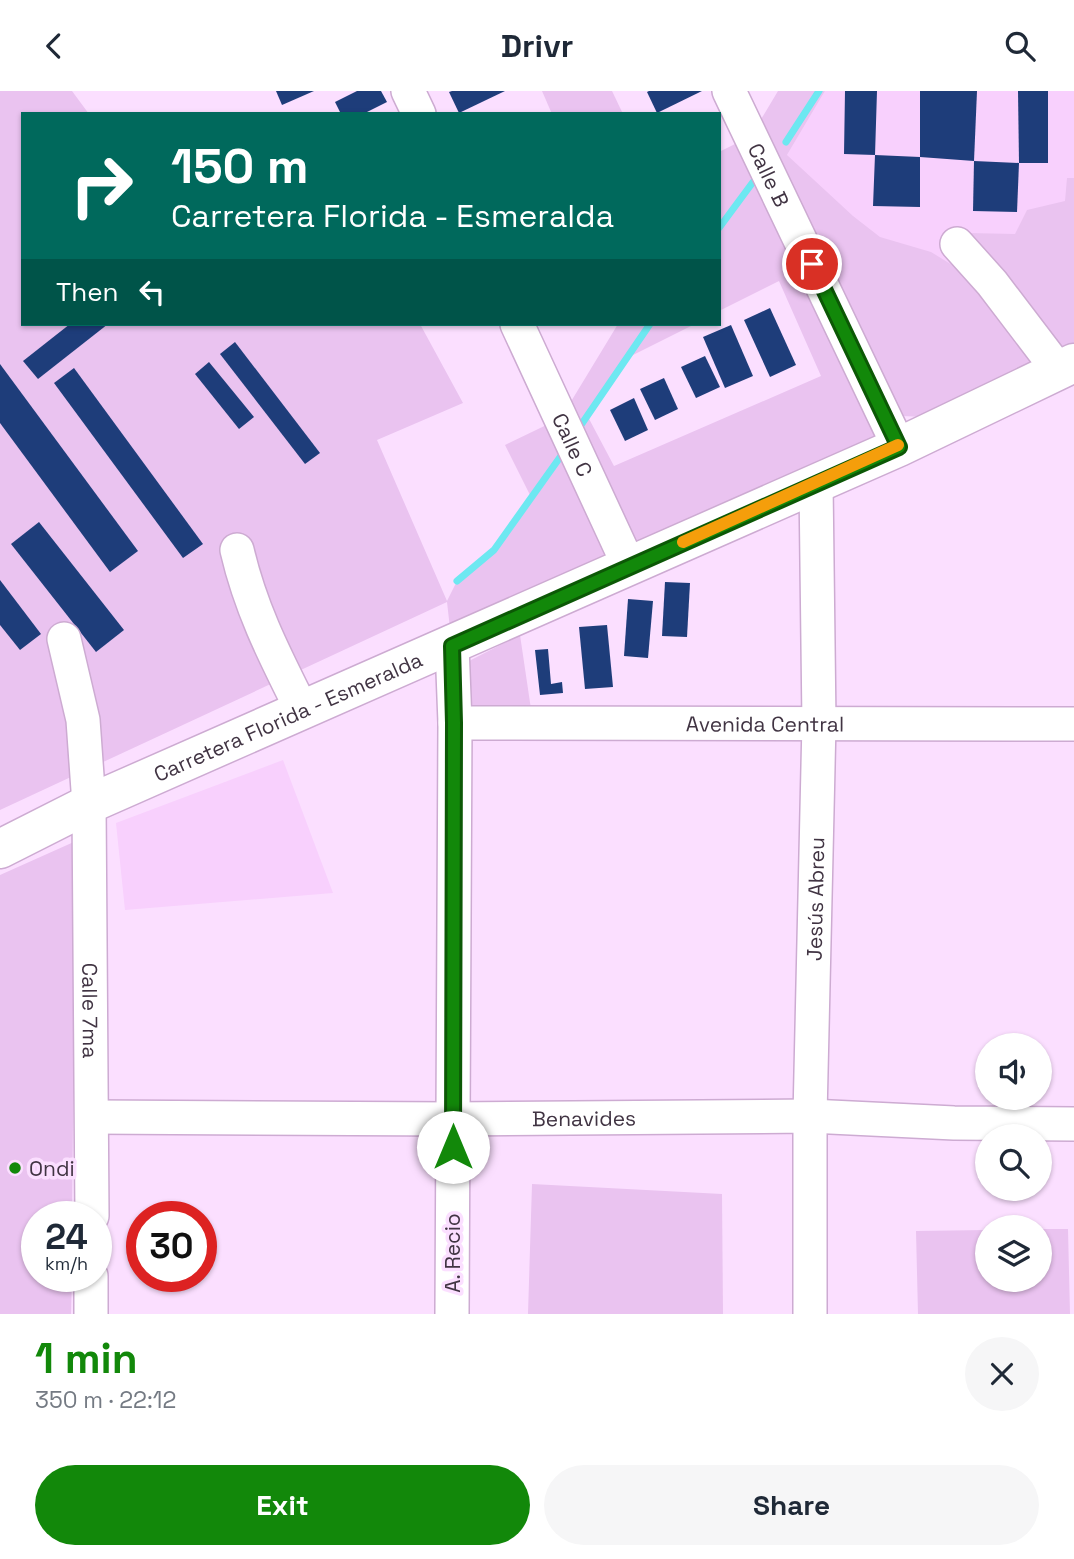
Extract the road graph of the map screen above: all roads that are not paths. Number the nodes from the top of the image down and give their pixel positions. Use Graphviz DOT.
graph roads {
  1 [pos="408,91"];
  2 [pos="729,91"];
  3 [pos="418,112"];
  4 [pos="957,244"];
  5 [pos="518,326"];
  6 [pos="1066,367"];
  7 [pos="899,447"];
  8 [pos="816,484"];
  9 [pos="237,550"];
  10 [pos="629,566"];
  11 [pos="64,639"];
  12 [pos="452,646"];
  13 [pos="302,710"];
  14 [pos="454,723"];
  15 [pos="819,723"];
  16 [pos="1074,724"];
  17 [pos="89,804"];
  18 [pos="2,842"];
  19 [pos="810,1116"];
  20 [pos="92,1117"];
  21 [pos="453,1119"];
  22 [pos="1074,1124"];
  23 [pos="92,1201"];
  24 [pos="92,1292"];
  25 [pos="91,1314"];
  26 [pos="452,1314"];
  27 [pos="810,1314"];
  1 -- 3 [label="street"];
  2 -- 7 [label="street, Calle B"];
  4 -- 6 [label="street"];
  5 -- 10 [label="street, Calle C"];
  6 -- 7 [label="main road, Carretera Florida - Esmeralda"];
  7 -- 8 [label="main road, Carretera Florida - Esmeralda"];
  8 -- 10 [label="main road, Carretera Florida - Esmeralda"];
  8 -- 15 [label="street, Jesús Abreu"];
  9 -- 13 [label="street"];
  10 -- 12 [label="main road, Carretera Florida - Esmeralda"];
  11 -- 17 [label="street, Calle 7ma"];
  12 -- 13 [label="main road, Carretera Florida - Esmeralda"];
  12 -- 14 [label="street, A. Recio"];
  13 -- 17 [label="main road, Carretera Florida - Esmeralda"];
  14 -- 15 [label="street, Avenida Central"];
  14 -- 21 [label="street, A. Recio"];
  15 -- 16 [label="street, Avenida Central"];
  15 -- 19 [label="street, Jesús Abreu"];
  17 -- 18 [label="main road, Carretera Florida - Esmeralda"];
  17 -- 20 [label="street, Calle 7ma"];
  19 -- 21 [label="street, Benavides"];
  19 -- 22 [label="street, Benavides"];
  19 -- 27 [label="street, Jesús Abreu"];
  20 -- 21 [label="street, Benavides"];
  20 -- 23 [label="street, Calle 7ma"];
  21 -- 26 [label="street, A. Recio"];
  24 -- 25 [label="street"];
}
